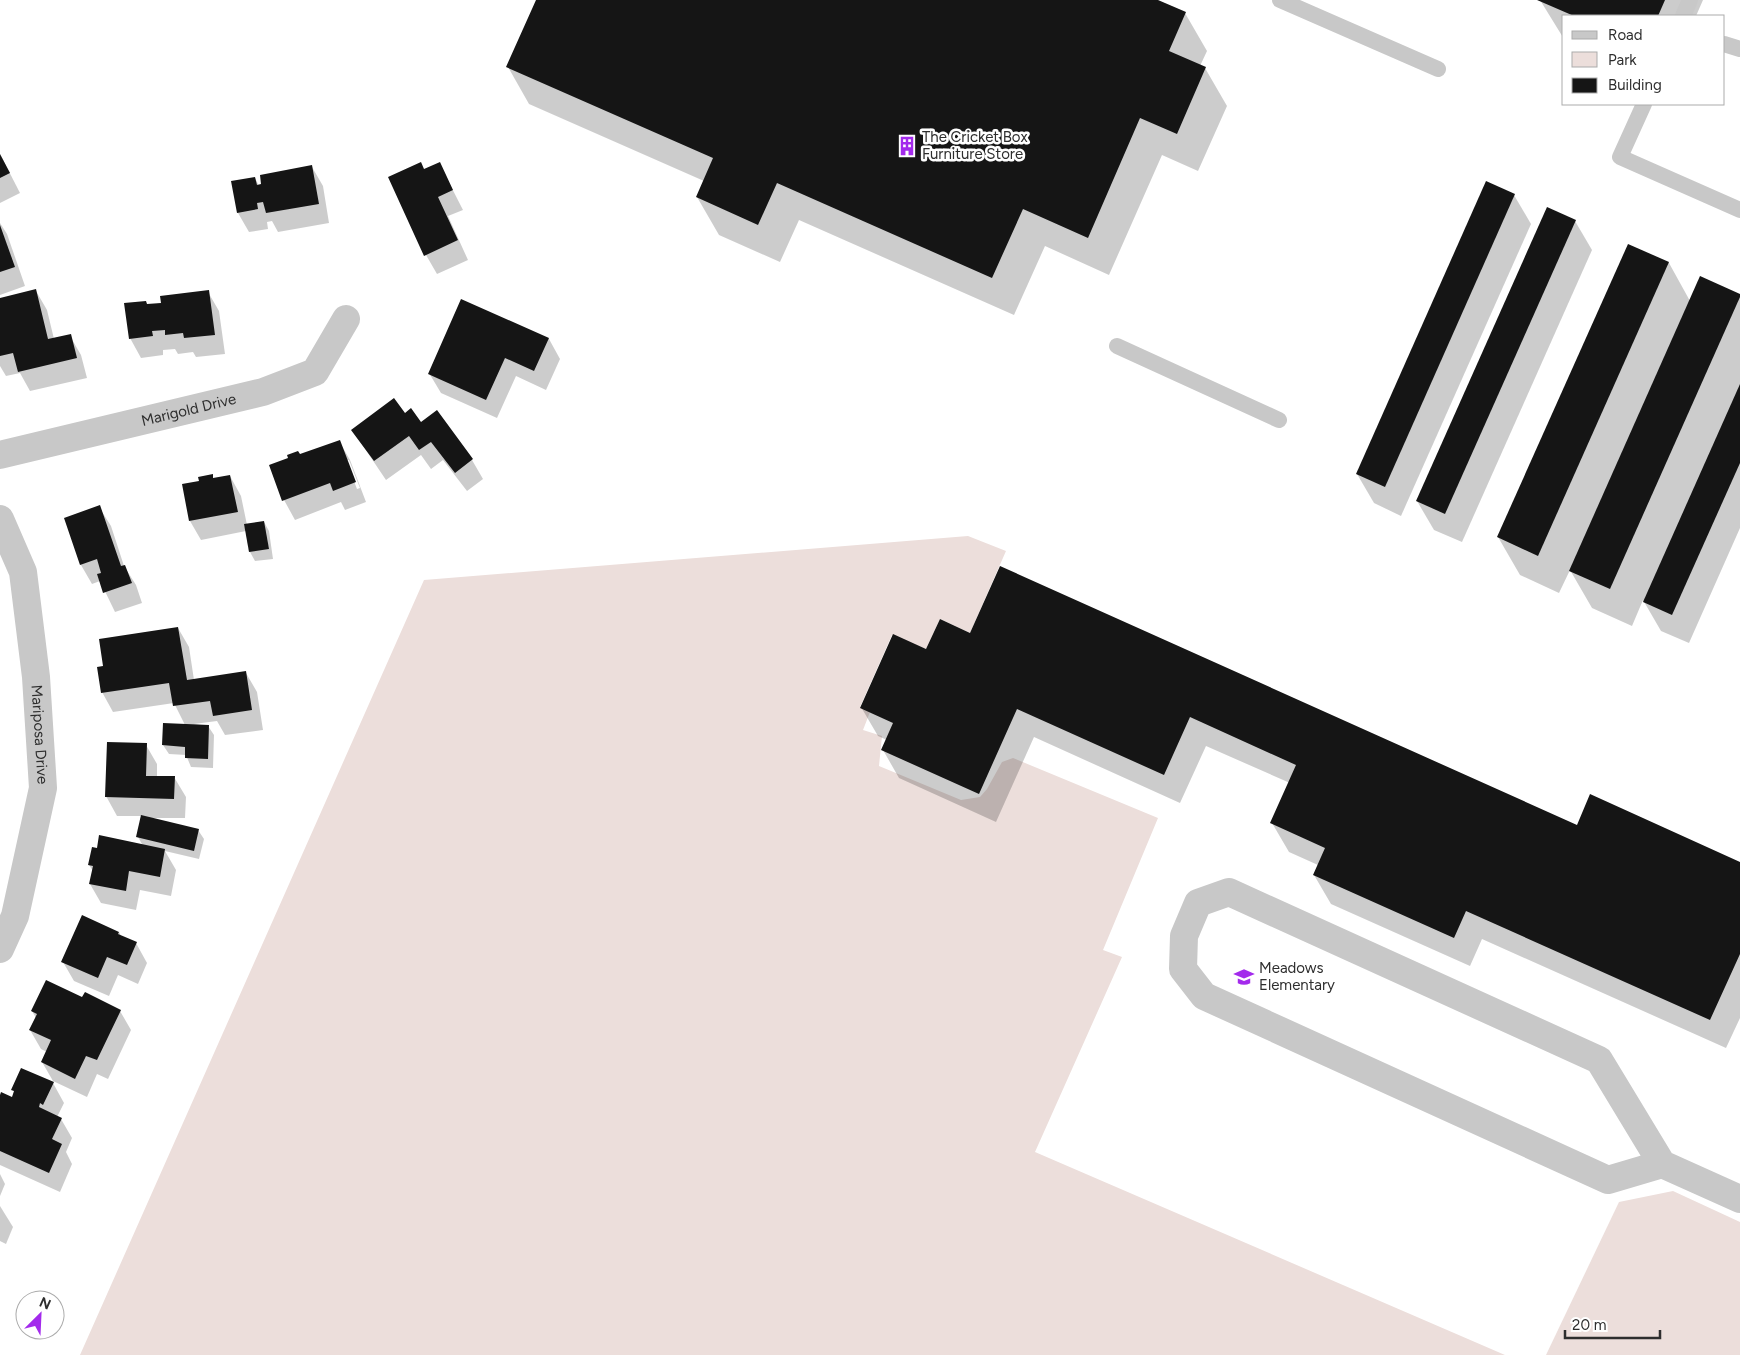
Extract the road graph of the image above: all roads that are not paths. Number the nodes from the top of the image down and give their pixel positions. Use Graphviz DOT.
graph roads {
  1 [pos="1280,0"];
  2 [pos="1690,0"];
  3 [pos="1683,15"];
  4 [pos="1725,44"];
  5 [pos="1740,50"];
  6 [pos="1438,69"];
  7 [pos="1644,105"];
  8 [pos="1740,210"];
  9 [pos="346,318"];
  10 [pos="1117,346"];
  11 [pos="1278,420"];
  12 [pos="0,455"];
  13 [pos="0,519"];
  14 [pos="0,949"];
  15 [pos="1662,1164"];
  16 [pos="1740,1199"];
  1 -- 6 [label="lane"];
  2 -- 3 [label="lane"];
  4 -- 5 [label="lane"];
  7 -- 8 [label="lane"];
  9 -- 12 [label="street, Marigold Drive"];
  10 -- 11 [label="lane"];
  13 -- 14 [label="street, Mariposa Drive"];
  15 -- 15 [label="street"];
  15 -- 16 [label="street"];
}
